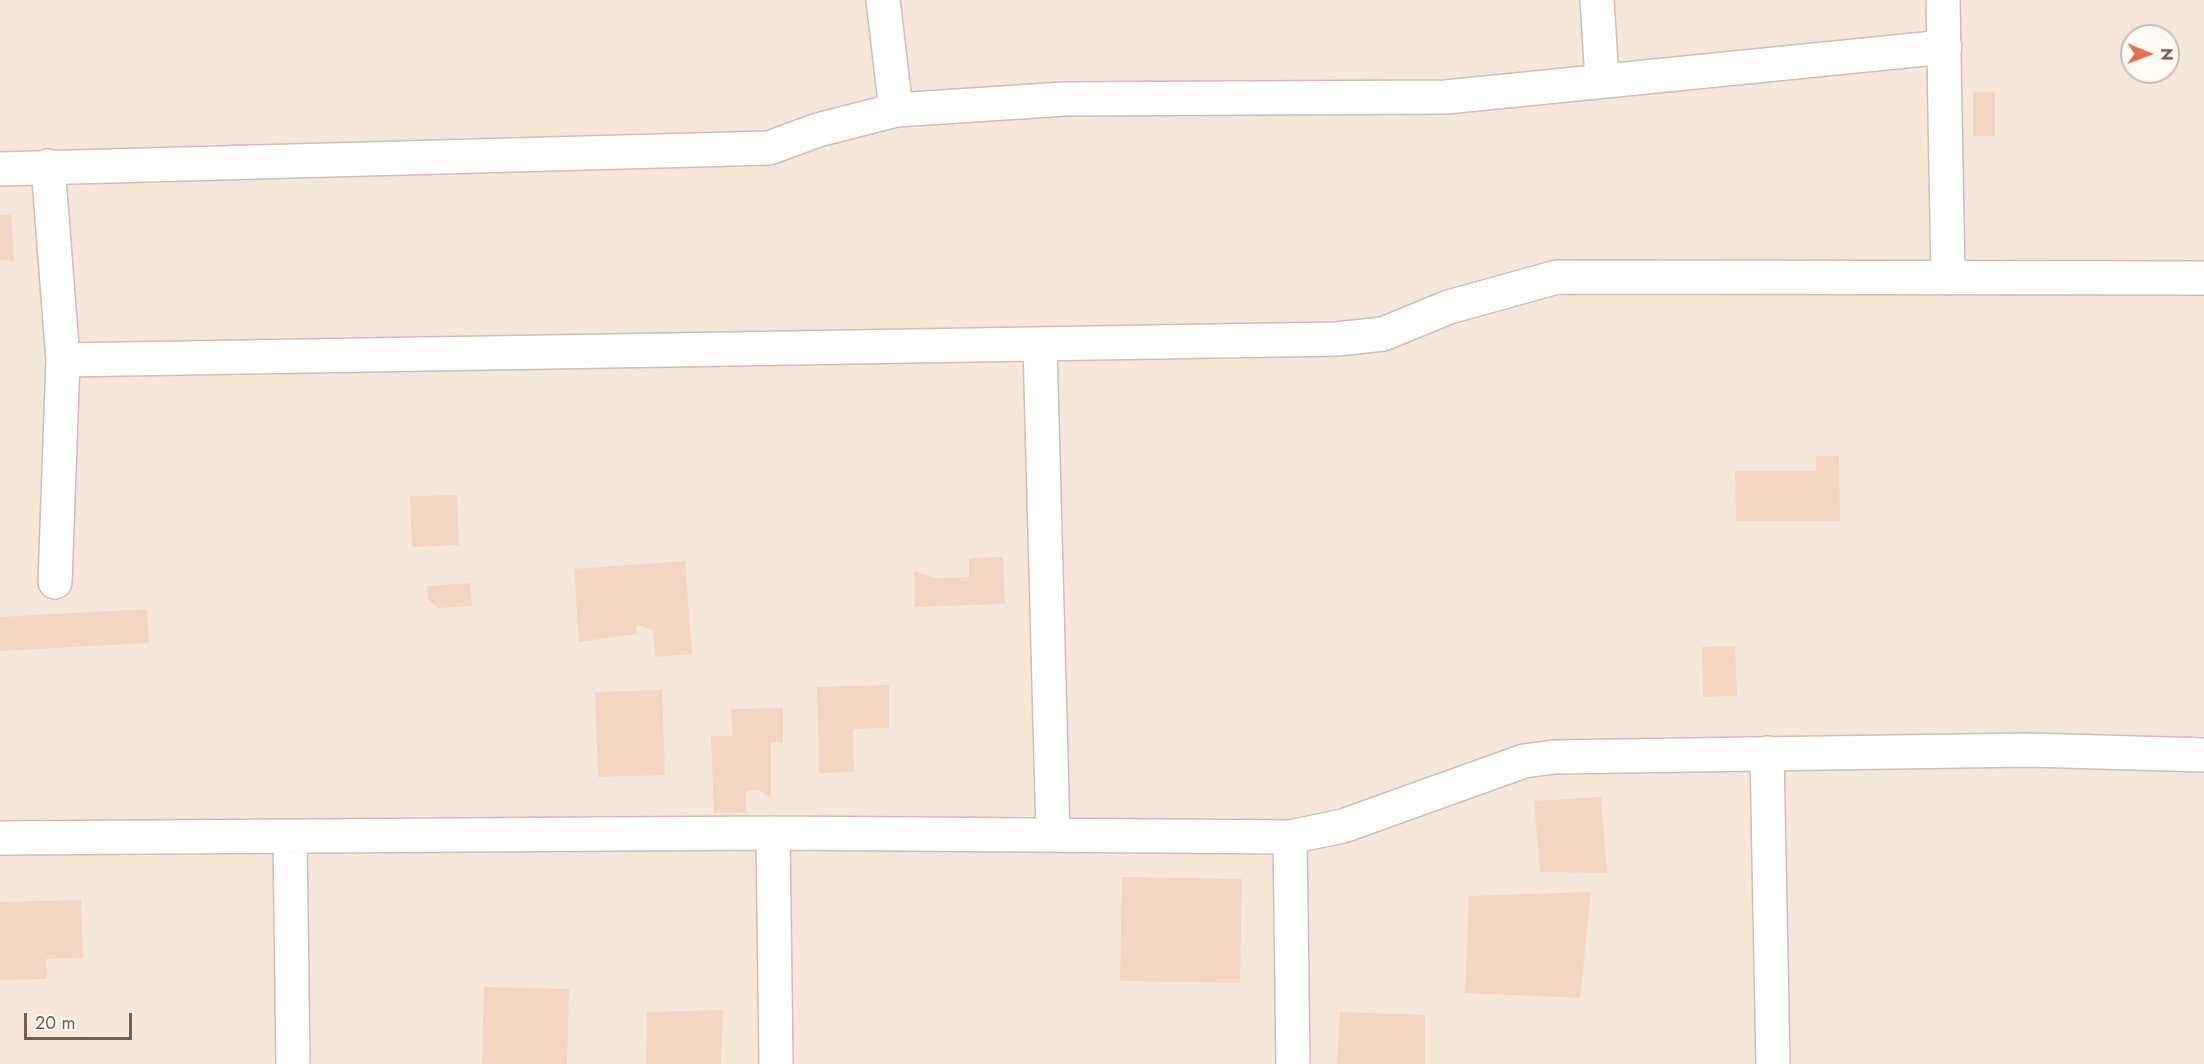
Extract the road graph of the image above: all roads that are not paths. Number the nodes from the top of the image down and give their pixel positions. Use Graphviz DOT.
graph roads {
  1 [pos="884,0"];
  2 [pos="1597,0"];
  3 [pos="1943,0"];
  4 [pos="1945,47"];
  5 [pos="1602,80"];
  6 [pos="896,110"];
  7 [pos="48,166"];
  8 [pos="0,169"];
  9 [pos="1948,278"];
  10 [pos="2204,278"];
  11 [pos="1040,345"];
  12 [pos="63,360"];
  13 [pos="55,582"];
  14 [pos="1767,753"];
  15 [pos="2204,755"];
  16 [pos="773,833"];
  17 [pos="1053,834"];
  18 [pos="290,837"];
  19 [pos="1290,837"];
  20 [pos="0,838"];
  21 [pos="293,1064"];
  22 [pos="776,1064"];
  23 [pos="1293,1064"];
  24 [pos="1773,1064"];
  1 -- 6 [label="street"];
  2 -- 5 [label="street"];
  3 -- 4 [label="street"];
  4 -- 5 [label="street"];
  4 -- 9 [label="street"];
  5 -- 6 [label="street"];
  6 -- 7 [label="street"];
  7 -- 8 [label="street"];
  7 -- 12 [label="street"];
  9 -- 10 [label="street"];
  9 -- 11 [label="street"];
  11 -- 12 [label="street"];
  11 -- 17 [label="street"];
  12 -- 13 [label="street"];
  14 -- 15 [label="street"];
  14 -- 19 [label="street"];
  14 -- 24 [label="street"];
  16 -- 17 [label="street"];
  16 -- 18 [label="street"];
  16 -- 22 [label="street"];
  17 -- 19 [label="street"];
  18 -- 20 [label="street"];
  18 -- 21 [label="street"];
  19 -- 23 [label="street"];
}
